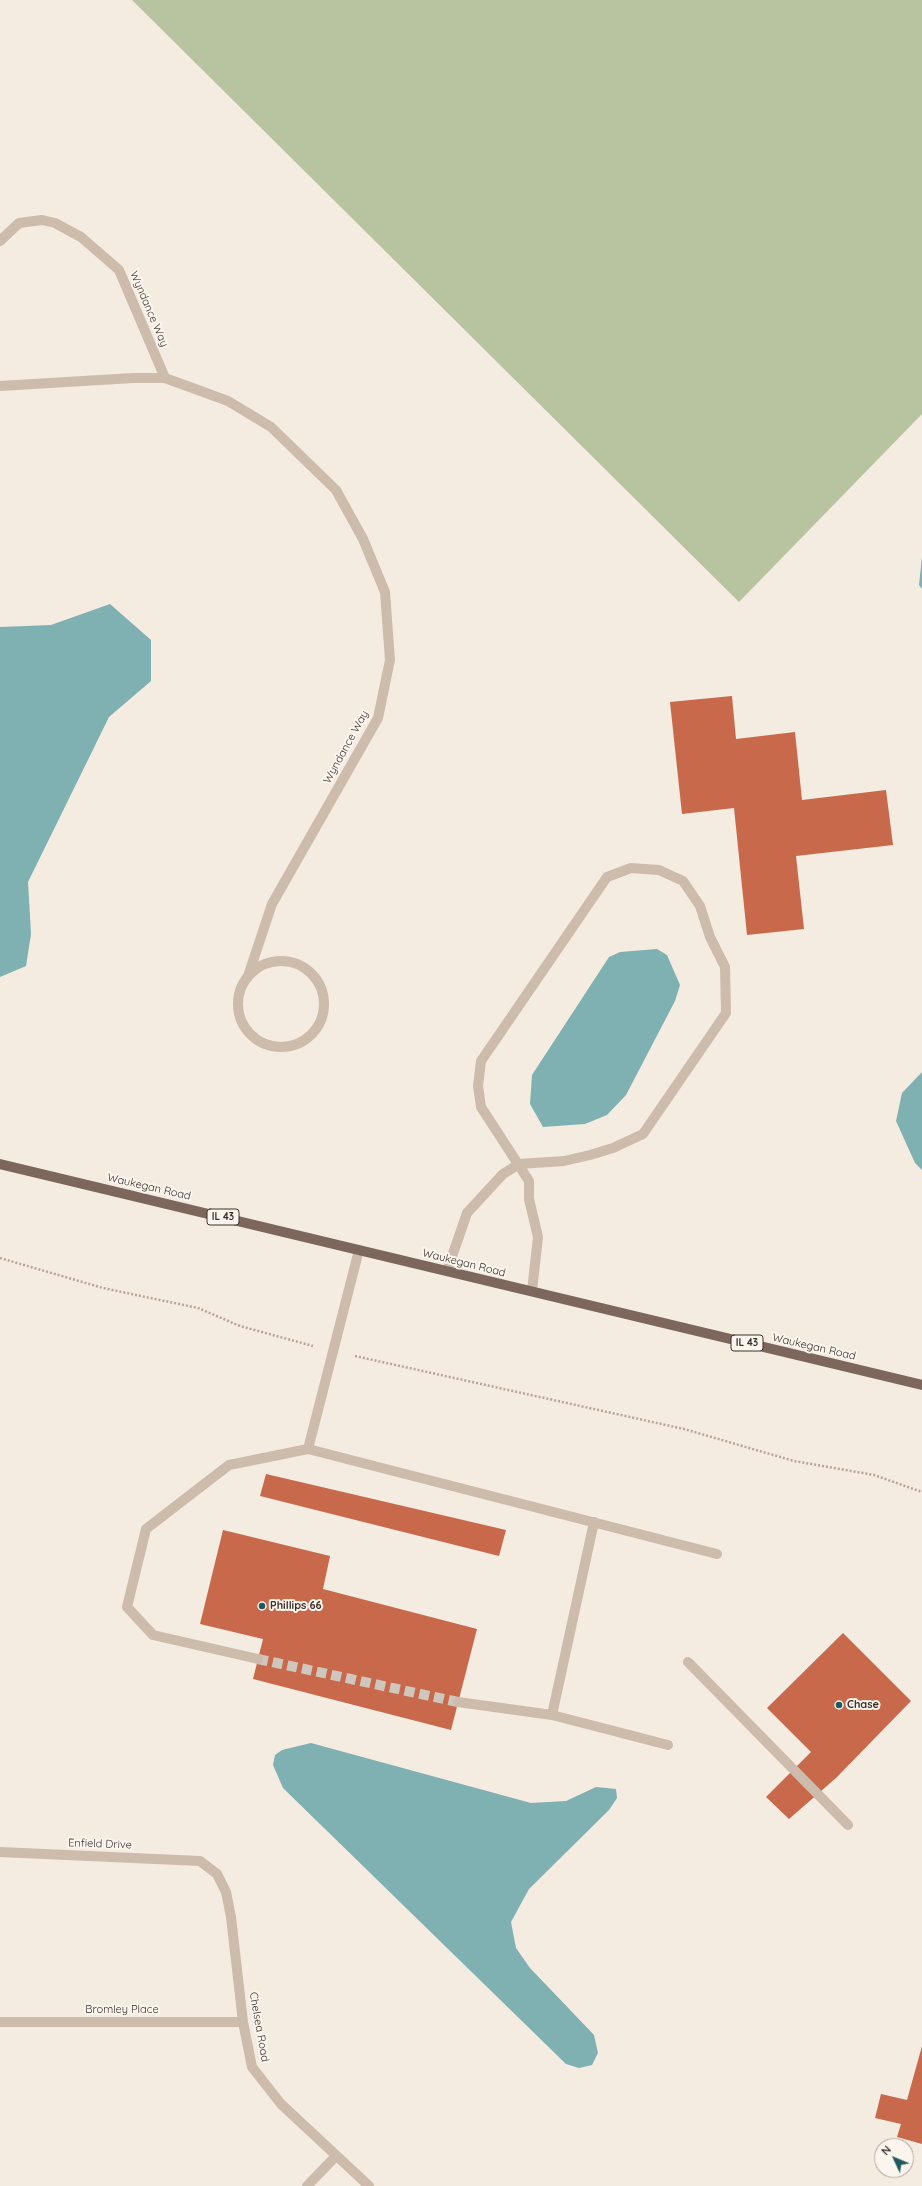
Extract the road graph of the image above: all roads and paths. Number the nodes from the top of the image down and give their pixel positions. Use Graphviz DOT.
graph roads {
  1 [pos="0,240"];
  2 [pos="165,378"];
  3 [pos="0,386"];
  4 [pos="248,976"];
  5 [pos="0,1164"];
  6 [pos="519,1164"];
  7 [pos="360,1250"];
  8 [pos="0,1258"];
  9 [pos="447,1271"];
  10 [pos="532,1291"];
  11 [pos="334,1351"];
  12 [pos="922,1385"];
  13 [pos="308,1449"];
  14 [pos="922,1492"];
  15 [pos="594,1522"];
  16 [pos="717,1554"];
  17 [pos="258,1659"];
  18 [pos="688,1662"];
  19 [pos="458,1702"];
  20 [pos="552,1716"];
  21 [pos="668,1745"];
  22 [pos="848,1825"];
  23 [pos="0,1852"];
  24 [pos="200,1861"];
  25 [pos="0,2022"];
  26 [pos="243,2022"];
  27 [pos="336,2156"];
  28 [pos="307,2186"];
  29 [pos="369,2186"];
  1 -- 2 [label="street, Wyndance Way"];
  2 -- 3 [label="street, Wyndance Way"];
  2 -- 4 [label="street, Wyndance Way"];
  4 -- 4 [label="street, Wyndance Way"];
  5 -- 7 [label="main road, Waukegan Road / IL 43"];
  6 -- 6 [label="street"];
  6 -- 9 [label="street"];
  6 -- 10 [label="street"];
  7 -- 9 [label="main road, Waukegan Road / IL 43"];
  7 -- 11 [label="street"];
  8 -- 11 [label="path"];
  9 -- 10 [label="main road, Waukegan Road / IL 43"];
  10 -- 12 [label="main road, Waukegan Road / IL 43"];
  11 -- 13 [label="street"];
  11 -- 14 [label="path"];
  13 -- 15 [label="street"];
  13 -- 17 [label="street"];
  15 -- 16 [label="street"];
  15 -- 20 [label="street"];
  18 -- 22 [label="street"];
  19 -- 20 [label="street"];
  20 -- 21 [label="street"];
  23 -- 24 [label="street, Enfield Drive"];
  24 -- 26 [label="street, Chelsea Road"];
  25 -- 26 [label="street, Bromley Place"];
  26 -- 27 [label="street, Chelsea Road"];
  27 -- 28 [label="street"];
  27 -- 29 [label="street, Chelsea Road"];
}
